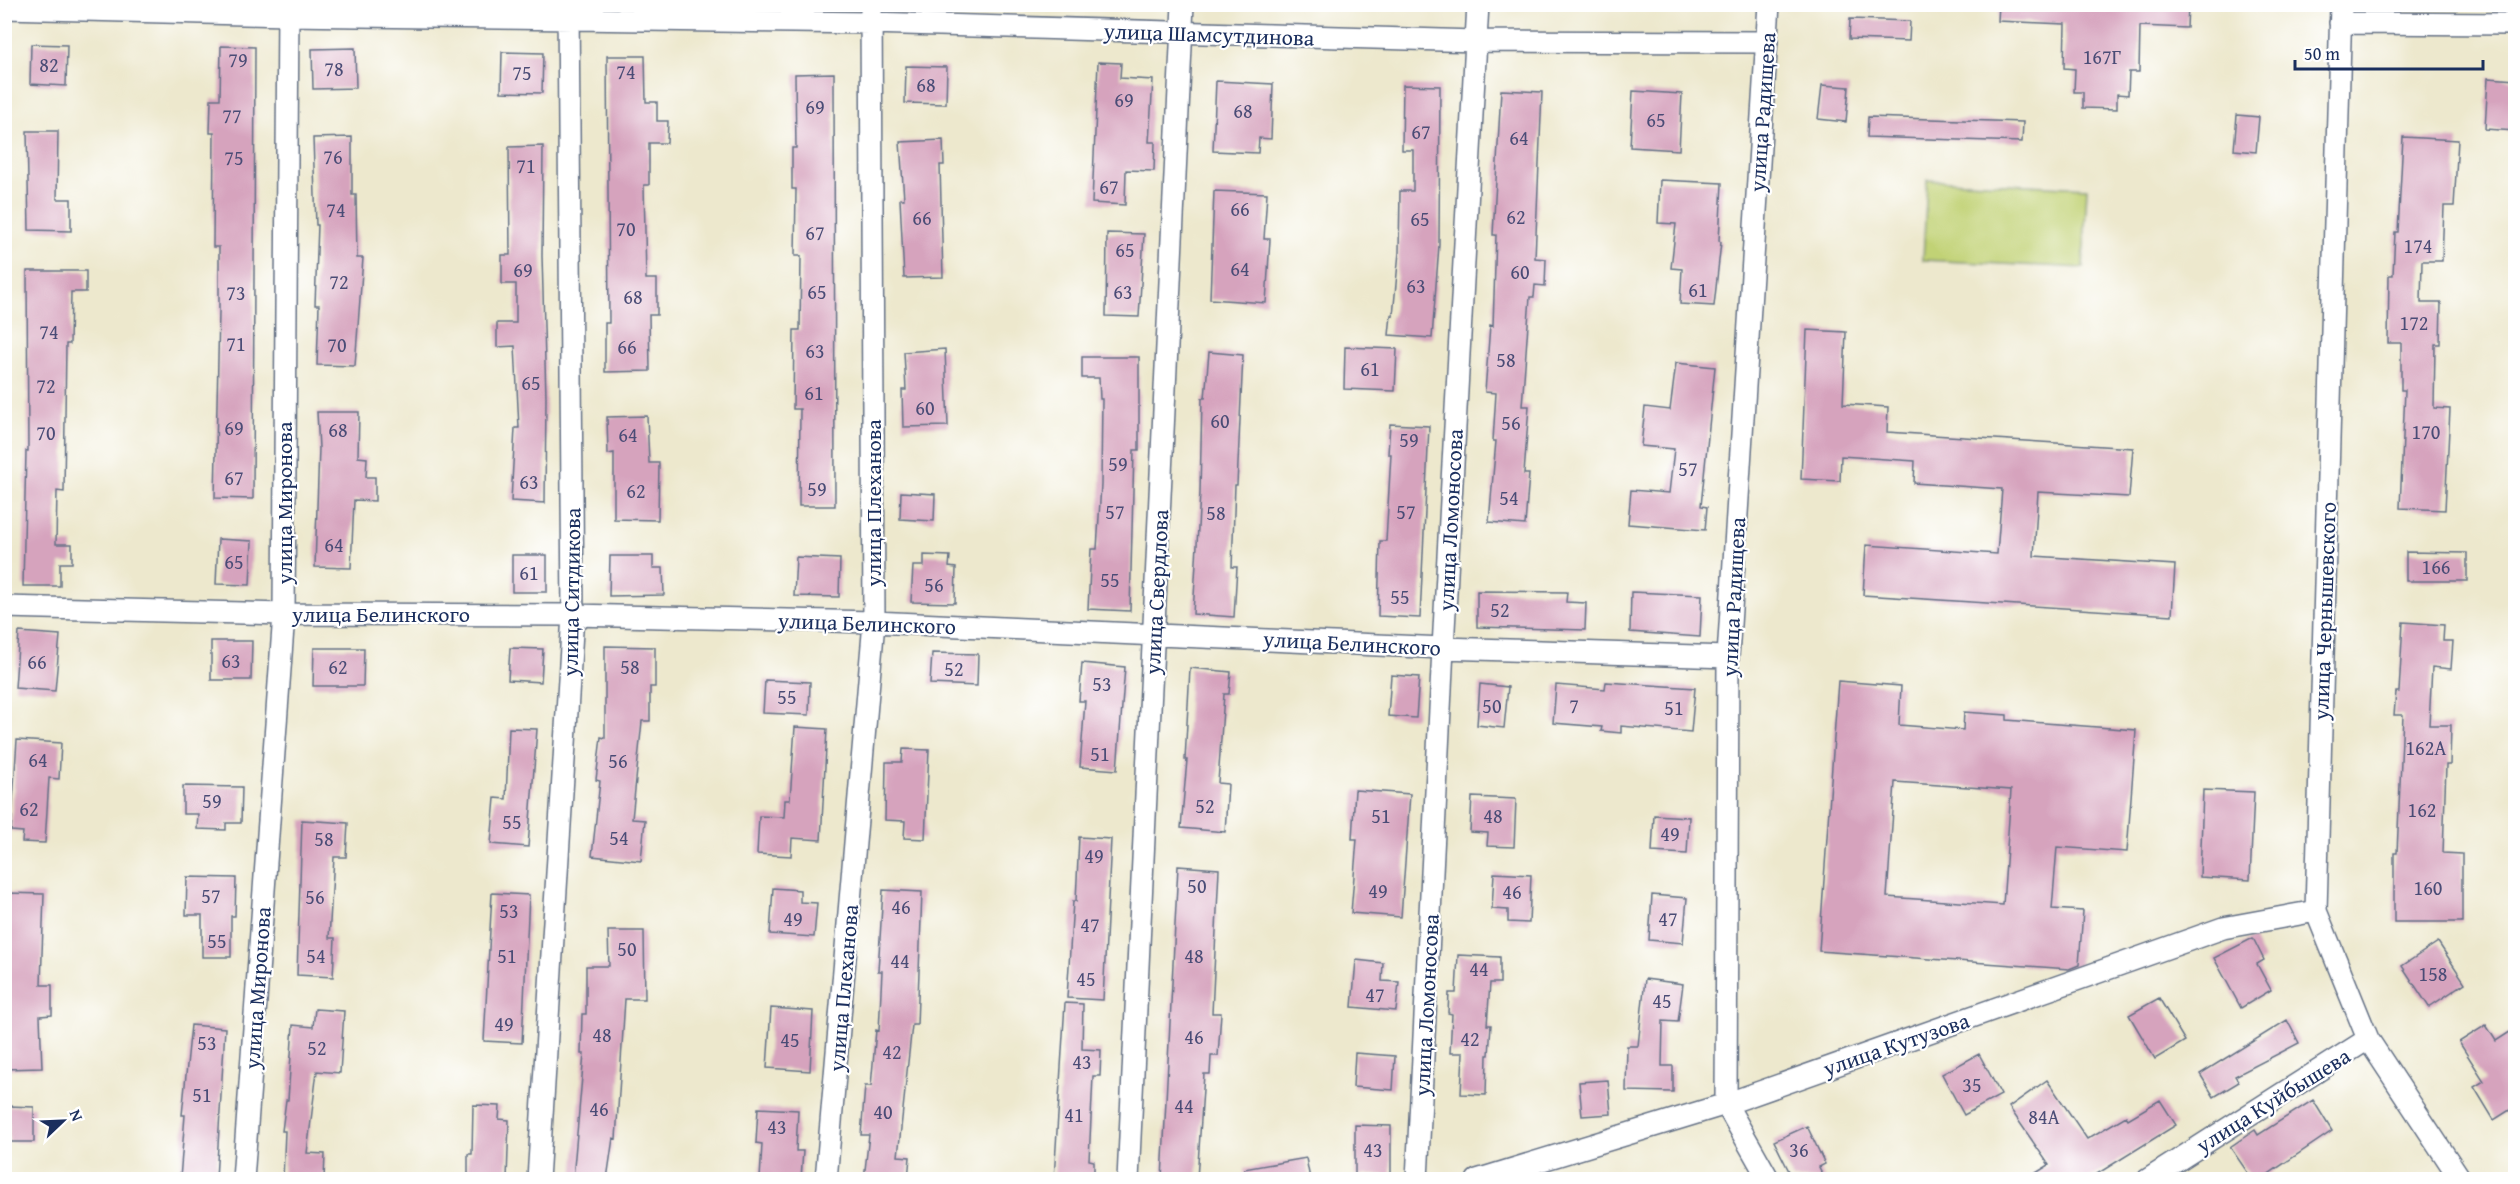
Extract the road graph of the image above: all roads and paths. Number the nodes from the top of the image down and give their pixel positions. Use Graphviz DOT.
graph roads {
  1 [pos="1183,4"];
  2 [pos="1478,4"];
  3 [pos="1769,4"];
  4 [pos="4,8"];
  5 [pos="288,10"];
  6 [pos="568,11"];
  7 [pos="870,14"];
  8 [pos="2341,14"];
  9 [pos="2516,24"];
  10 [pos="1181,33"];
  11 [pos="1476,41"];
  12 [pos="1767,42"];
  13 [pos="4,607"];
  14 [pos="284,614"];
  15 [pos="573,615"];
  16 [pos="874,622"];
  17 [pos="1154,634"];
  18 [pos="1443,648"];
  19 [pos="1728,657"];
  20 [pos="2316,911"];
  21 [pos="2368,1039"];
  22 [pos="1726,1104"];
  23 [pos="243,1179"];
  24 [pos="538,1179"];
  25 [pos="826,1179"];
  26 [pos="1128,1179"];
  27 [pos="1417,1179"];
  28 [pos="1478,1179"];
  29 [pos="1769,1179"];
  30 [pos="2147,1179"];
  31 [pos="2461,1179"];
  1 -- 10 [label="street, улица Свердлова"];
  2 -- 11 [label="street, улица Ломоносова"];
  3 -- 12 [label="street, улица Радищева"];
  4 -- 5 [label="street, улица Шамсутдинова"];
  5 -- 6 [label="street, улица Шамсутдинова"];
  5 -- 14 [label="street, улица Миронова"];
  6 -- 7 [label="street, улица Шамсутдинова"];
  6 -- 15 [label="street, улица Ситдикова"];
  7 -- 10 [label="street, улица Шамсутдинова"];
  7 -- 16 [label="street, улица Плеханова"];
  8 -- 9 [label="street"];
  8 -- 20 [label="street, улица Чернышевского"];
  10 -- 11 [label="street, улица Шамсутдинова"];
  10 -- 17 [label="street, улица Свердлова"];
  11 -- 12 [label="street, улица Шамсутдинова"];
  11 -- 18 [label="street, улица Ломоносова"];
  12 -- 19 [label="street, улица Радищева"];
  13 -- 14 [label="street, улица Белинского"];
  14 -- 15 [label="street, улица Белинского"];
  14 -- 23 [label="street, улица Миронова"];
  15 -- 16 [label="street, улица Белинского"];
  15 -- 24 [label="street, улица Ситдикова"];
  16 -- 17 [label="street, улица Белинского"];
  16 -- 25 [label="street, улица Плеханова"];
  17 -- 18 [label="street, улица Белинского"];
  17 -- 26 [label="street, улица Свердлова"];
  18 -- 19 [label="street, улица Белинского"];
  18 -- 27 [label="street, улица Ломоносова"];
  19 -- 22 [label="street, улица Радищева"];
  20 -- 21 [label="street, улица Чернышевского"];
  20 -- 22 [label="street, улица Кутузова"];
  21 -- 30 [label="street, улица Куйбышева"];
  21 -- 31 [label="street, улица Чернышевского"];
  22 -- 28 [label="street, улица Кутузова"];
  22 -- 29 [label="street"];
}
